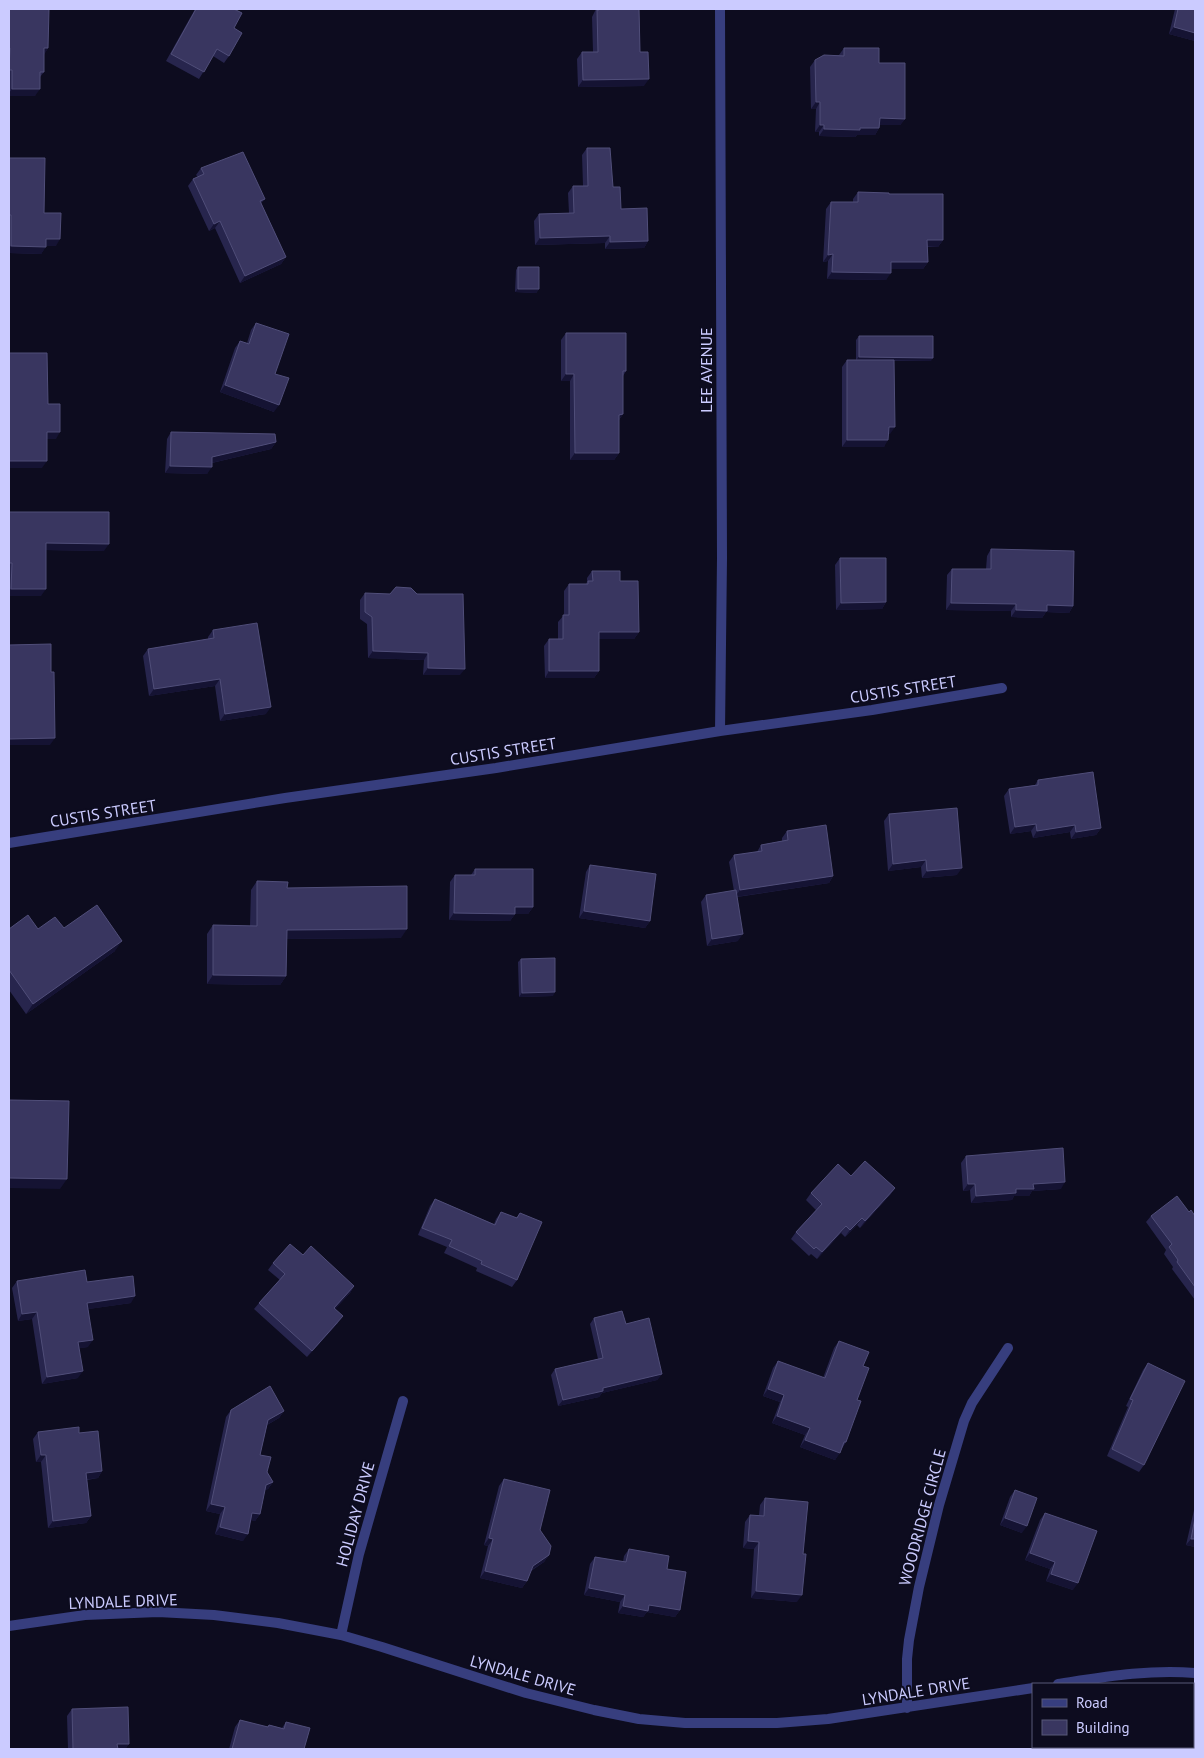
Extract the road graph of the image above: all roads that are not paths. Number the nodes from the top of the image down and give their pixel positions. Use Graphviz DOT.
graph roads {
  1 [pos="720,9"];
  2 [pos="1002,688"];
  3 [pos="720,730"];
  4 [pos="9,843"];
  5 [pos="1008,1348"];
  6 [pos="403,1401"];
  7 [pos="9,1626"];
  8 [pos="340,1635"];
  9 [pos="1195,1673"];
  10 [pos="1064,1683"];
  11 [pos="1032,1688"];
  12 [pos="907,1708"];
  1 -- 3 [label="street, LEE AVENUE"];
  2 -- 3 [label="street, CUSTIS STREET"];
  3 -- 4 [label="street, CUSTIS STREET"];
  5 -- 12 [label="street, WOODRIDGE CIRCLE"];
  6 -- 8 [label="street, HOLIDAY DRIVE"];
  7 -- 8 [label="street, LYNDALE DRIVE"];
  8 -- 12 [label="street, LYNDALE DRIVE"];
  9 -- 10 [label="street"];
  11 -- 12 [label="street, LYNDALE DRIVE"];
}
